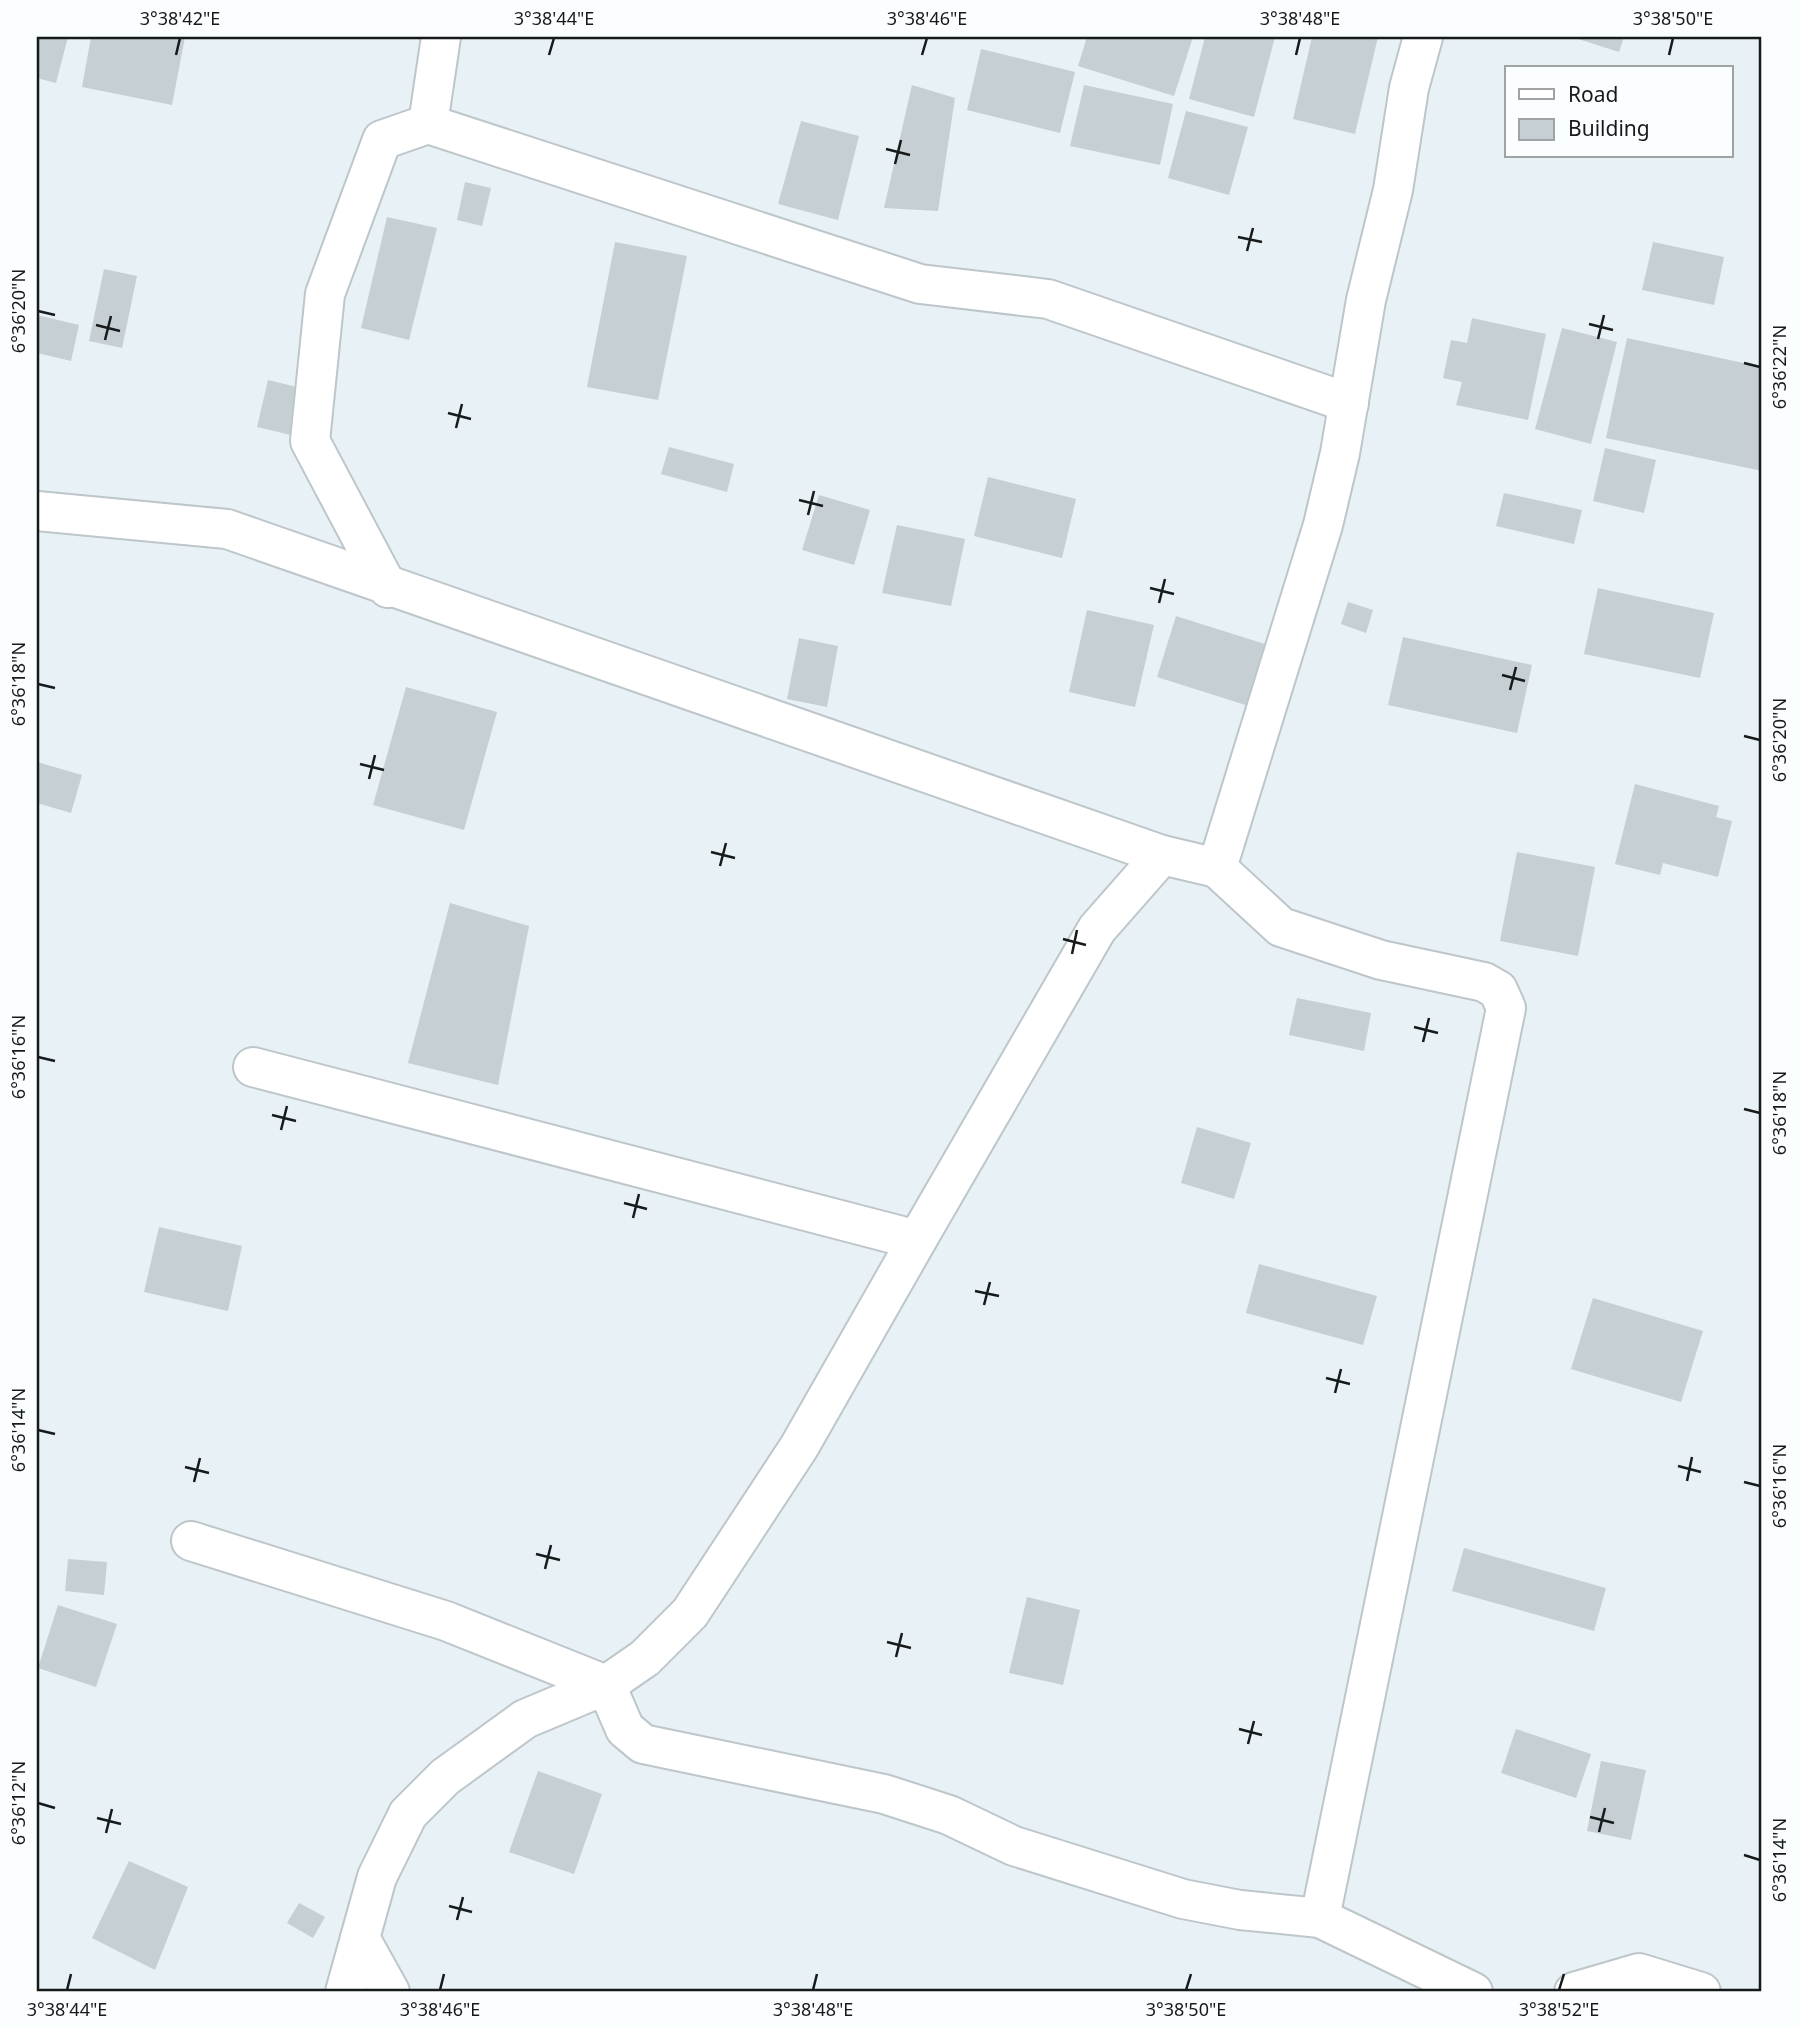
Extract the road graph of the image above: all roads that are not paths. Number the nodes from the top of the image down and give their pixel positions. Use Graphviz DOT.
graph roads {
  1 [pos="441,37"];
  2 [pos="1423,37"];
  3 [pos="429,124"];
  4 [pos="1349,403"];
  5 [pos="37,511"];
  6 [pos="388,588"];
  7 [pos="1162,855"];
  8 [pos="1217,868"];
  9 [pos="253,1067"];
  10 [pos="917,1240"];
  11 [pos="191,1541"];
  12 [pos="606,1685"];
  13 [pos="1320,1918"];
  14 [pos="360,1938"];
  15 [pos="345,1992"];
  16 [pos="390,1992"];
  17 [pos="1473,1992"];
  18 [pos="1574,1992"];
  19 [pos="1701,1992"];
  1 -- 3 [label="street"];
  2 -- 4 [label="street"];
  3 -- 4 [label="street"];
  3 -- 6 [label="street"];
  4 -- 8 [label="street"];
  5 -- 6 [label="street"];
  6 -- 7 [label="street"];
  7 -- 8 [label="street"];
  7 -- 10 [label="street"];
  8 -- 13 [label="street"];
  9 -- 10 [label="street"];
  10 -- 12 [label="street"];
  11 -- 12 [label="street"];
  12 -- 13 [label="street"];
  12 -- 14 [label="street"];
  13 -- 17 [label="street"];
  14 -- 15 [label="street"];
  14 -- 16 [label="street"];
  18 -- 19 [label="street"];
}
